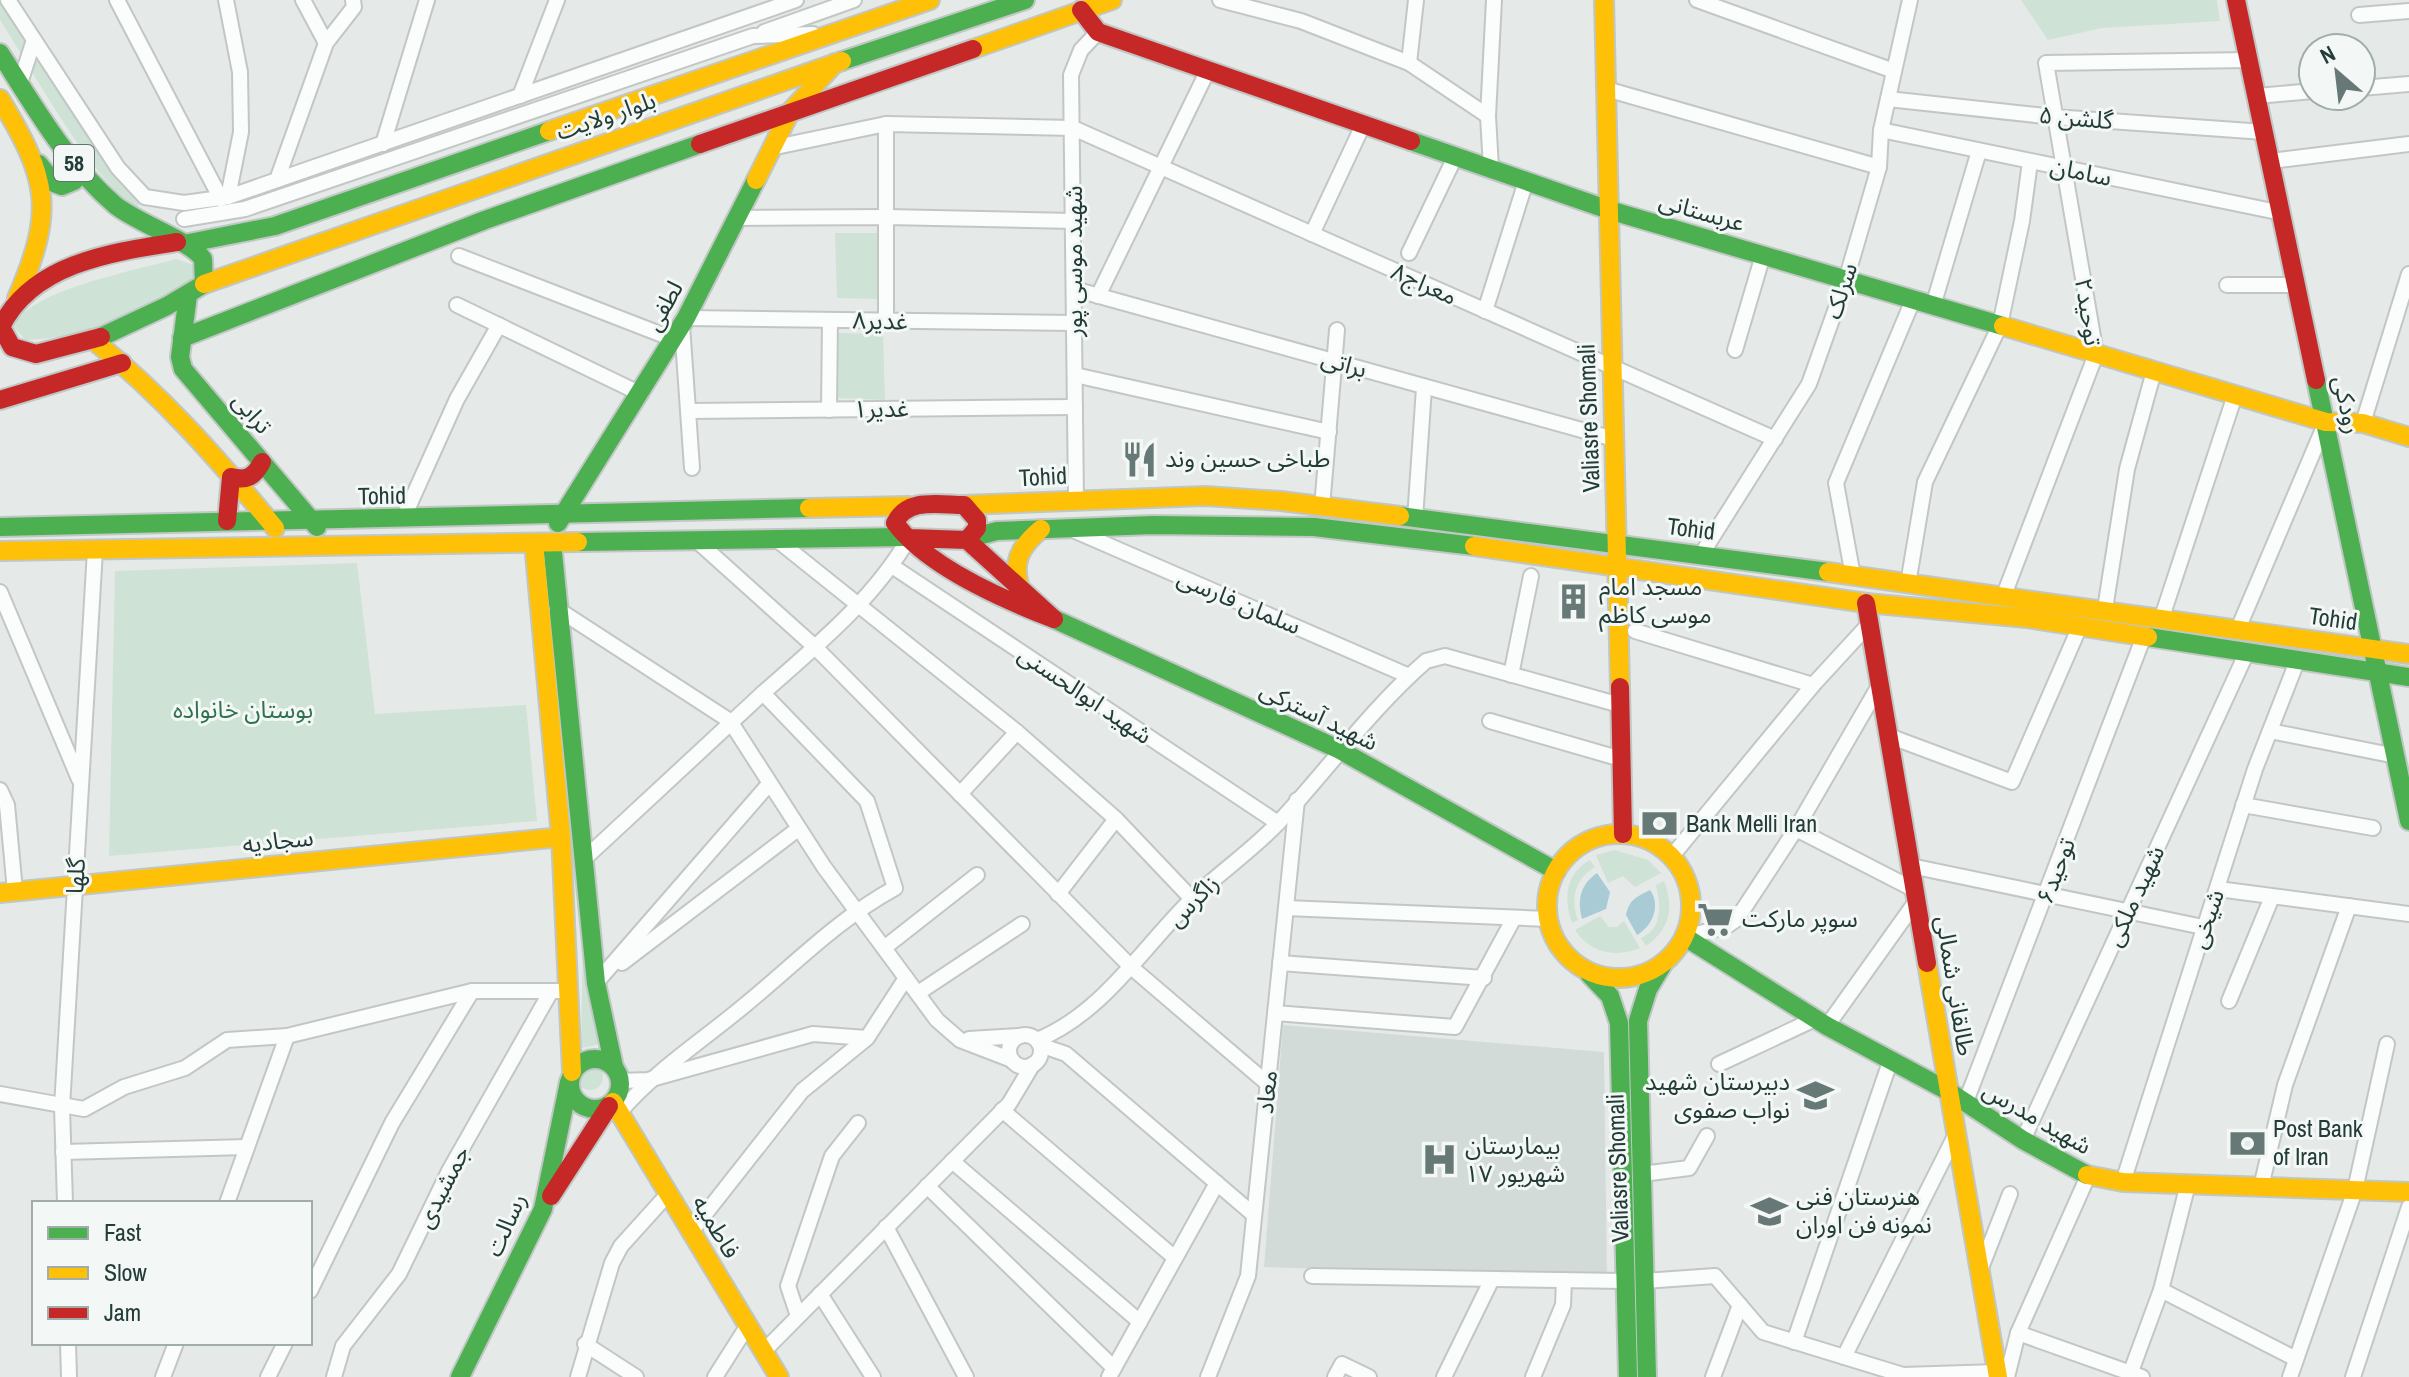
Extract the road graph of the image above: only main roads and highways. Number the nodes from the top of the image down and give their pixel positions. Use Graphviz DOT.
graph roads {
  1 [pos="930,0"];
  2 [pos="1025,0"];
  3 [pos="1112,0"];
  4 [pos="1604,0"];
  5 [pos="2236,0"];
  6 [pos="1081,10"];
  7 [pos="0,53"];
  8 [pos="835,63"];
  9 [pos="0,99"];
  10 [pos="790,112"];
  11 [pos="36,160"];
  12 [pos="75,164"];
  13 [pos="1609,210"];
  14 [pos="184,242"];
  15 [pos="204,284"];
  16 [pos="188,295"];
  17 [pos="9,306"];
  18 [pos="182,338"];
  19 [pos="92,339"];
  20 [pos="18,351"];
  21 [pos="0,359"];
  22 [pos="122,363"];
  23 [pos="0,400"];
  24 [pos="2326,422"];
  25 [pos="2409,437"];
  26 [pos="262,462"];
  27 [pos="231,477"];
  28 [pos="1257,499"];
  29 [pos="964,505"];
  30 [pos="909,506"];
  31 [pos="564,515"];
  32 [pos="271,520"];
  33 [pos="227,521"];
  34 [pos="313,521"];
  35 [pos="1260,525"];
  36 [pos="0,527"];
  37 [pos="1041,529"];
  38 [pos="906,538"];
  39 [pos="968,539"];
  40 [pos="543,543"];
  41 [pos="1617,544"];
  42 [pos="332,546"];
  43 [pos="286,547"];
  44 [pos="0,551"];
  45 [pos="1617,565"];
  46 [pos="1023,595"];
  47 [pos="1866,603"];
  48 [pos="1054,619"];
  49 [pos="2374,649"];
  50 [pos="2409,654"];
  51 [pos="2379,672"];
  52 [pos="2409,677"];
  53 [pos="2409,821"];
  54 [pos="1623,834"];
  55 [pos="561,837"];
  56 [pos="1556,871"];
  57 [pos="8,892"];
  58 [pos="1685,937"];
  59 [pos="1663,964"];
  60 [pos="1587,971"];
  61 [pos="617,1074"];
  62 [pos="571,1077"];
  63 [pos="1948,1091"];
  64 [pos="614,1107"];
  65 [pos="589,1131"];
  66 [pos="652,1167"];
  67 [pos="2409,1192"];
  68 [pos="543,1209"];
  69 [pos="2000,1375"];
  70 [pos="460,1377"];
  71 [pos="779,1377"];
  72 [pos="1628,1377"];
  73 [pos="1647,1377"];
  1 -- 14 [label="main road, بلوار ولایت"];
  2 -- 8 [label="main road, بلوار ولایت"];
  3 -- 6 [label="main road"];
  4 -- 13 [label="main road, Valiasre Shomali"];
  5 -- 24 [label="main road, رودکی"];
  6 -- 10 [label="main road"];
  6 -- 13 [label="main road, عربستانی"];
  7 -- 12 [label="main road, 58"];
  8 -- 10 [label="main road"];
  8 -- 15 [label="main road, بلوار ولایت"];
  9 -- 11 [label="main road, 58"];
  10 -- 18 [label="main road"];
  10 -- 31 [label="main road, لطفی"];
  11 -- 12 [label="main road"];
  11 -- 17 [label="main road, 58"];
  12 -- 14 [label="main road, 58"];
  13 -- 24 [label="main road, عربستانی"];
  13 -- 41 [label="main road, Valiasre Shomali"];
  14 -- 15 [label="main road"];
  14 -- 17 [label="main road, بلوار ولایت"];
  15 -- 16 [label="main road, بلوار ولایت"];
  16 -- 18 [label="main road, ترابی"];
  16 -- 19 [label="main road, بلوار ولایت"];
  17 -- 20 [label="main road"];
  18 -- 26 [label="main road, ترابی"];
  19 -- 20 [label="main road, بلوار ولایت"];
  19 -- 22 [label="main road"];
  20 -- 21 [label="main road"];
  22 -- 23 [label="main road"];
  22 -- 27 [label="main road"];
  24 -- 25 [label="main road, عربستانی"];
  24 -- 49 [label="main road, رودکی"];
  26 -- 27 [label="main road"];
  26 -- 34 [label="main road, ترابی"];
  27 -- 32 [label="main road"];
  27 -- 33 [label="main road"];
  28 -- 29 [label="main road, Tohid"];
  28 -- 35 [label="main road"];
  28 -- 41 [label="main road, Tohid"];
  29 -- 30 [label="main road, Tohid"];
  29 -- 39 [label="main road"];
  30 -- 31 [label="main road, Tohid"];
  30 -- 38 [label="main road"];
  31 -- 34 [label="main road, Tohid"];
  31 -- 40 [label="main road, لطفی"];
  32 -- 33 [label="main road, Tohid"];
  32 -- 34 [label="main road, Tohid"];
  32 -- 43 [label="main road"];
  33 -- 36 [label="main road, Tohid"];
  34 -- 42 [label="main road, ترابی"];
  35 -- 37 [label="main road, Tohid"];
  35 -- 45 [label="main road, Tohid"];
  37 -- 39 [label="main road, Tohid"];
  37 -- 46 [label="main road"];
  38 -- 39 [label="main road, Tohid"];
  38 -- 40 [label="main road, Tohid"];
  38 -- 48 [label="main road"];
  39 -- 46 [label="main road"];
  40 -- 42 [label="main road, Tohid"];
  40 -- 55 [label="main road, رسالت"];
  40 -- 61 [label="main road"];
  41 -- 45 [label="main road, Valiasre Shomali"];
  41 -- 49 [label="main road, Tohid"];
  42 -- 43 [label="main road, Tohid"];
  43 -- 44 [label="main road, Tohid"];
  45 -- 47 [label="main road, Tohid"];
  45 -- 54 [label="main road, Valiasre Shomali"];
  46 -- 48 [label="main road"];
  47 -- 51 [label="main road, Tohid"];
  47 -- 63 [label="main road, طالقانی شمالی"];
  48 -- 56 [label="main road, شهید آسترکی"];
  49 -- 50 [label="main road, Tohid"];
  49 -- 51 [label="main road, رودکی"];
  51 -- 52 [label="main road, Tohid"];
  51 -- 53 [label="main road, رودکی"];
  54 -- 56 [label="main road"];
  54 -- 58 [label="main road"];
  55 -- 57 [label="main road, سجادیه"];
  55 -- 62 [label="main road, رسالت"];
  56 -- 60 [label="main road"];
  58 -- 59 [label="main road"];
  58 -- 63 [label="main road, شهید مدرس"];
  59 -- 60 [label="main road"];
  59 -- 73 [label="main road, Valiasre Shomali"];
  60 -- 72 [label="main road, Valiasre Shomali"];
  61 -- 62 [label="main road"];
  61 -- 64 [label="main road"];
  62 -- 64 [label="main road"];
  62 -- 68 [label="main road, رسالت"];
  63 -- 67 [label="main road, شهید مدرس"];
  63 -- 69 [label="main road, طالقانی شمالی"];
  64 -- 65 [label="main road"];
  64 -- 66 [label="main road, فاطمیه"];
  65 -- 66 [label="main road"];
  65 -- 68 [label="main road"];
  66 -- 71 [label="main road, فاطمیه"];
  68 -- 70 [label="main road, رسالت"];
}
